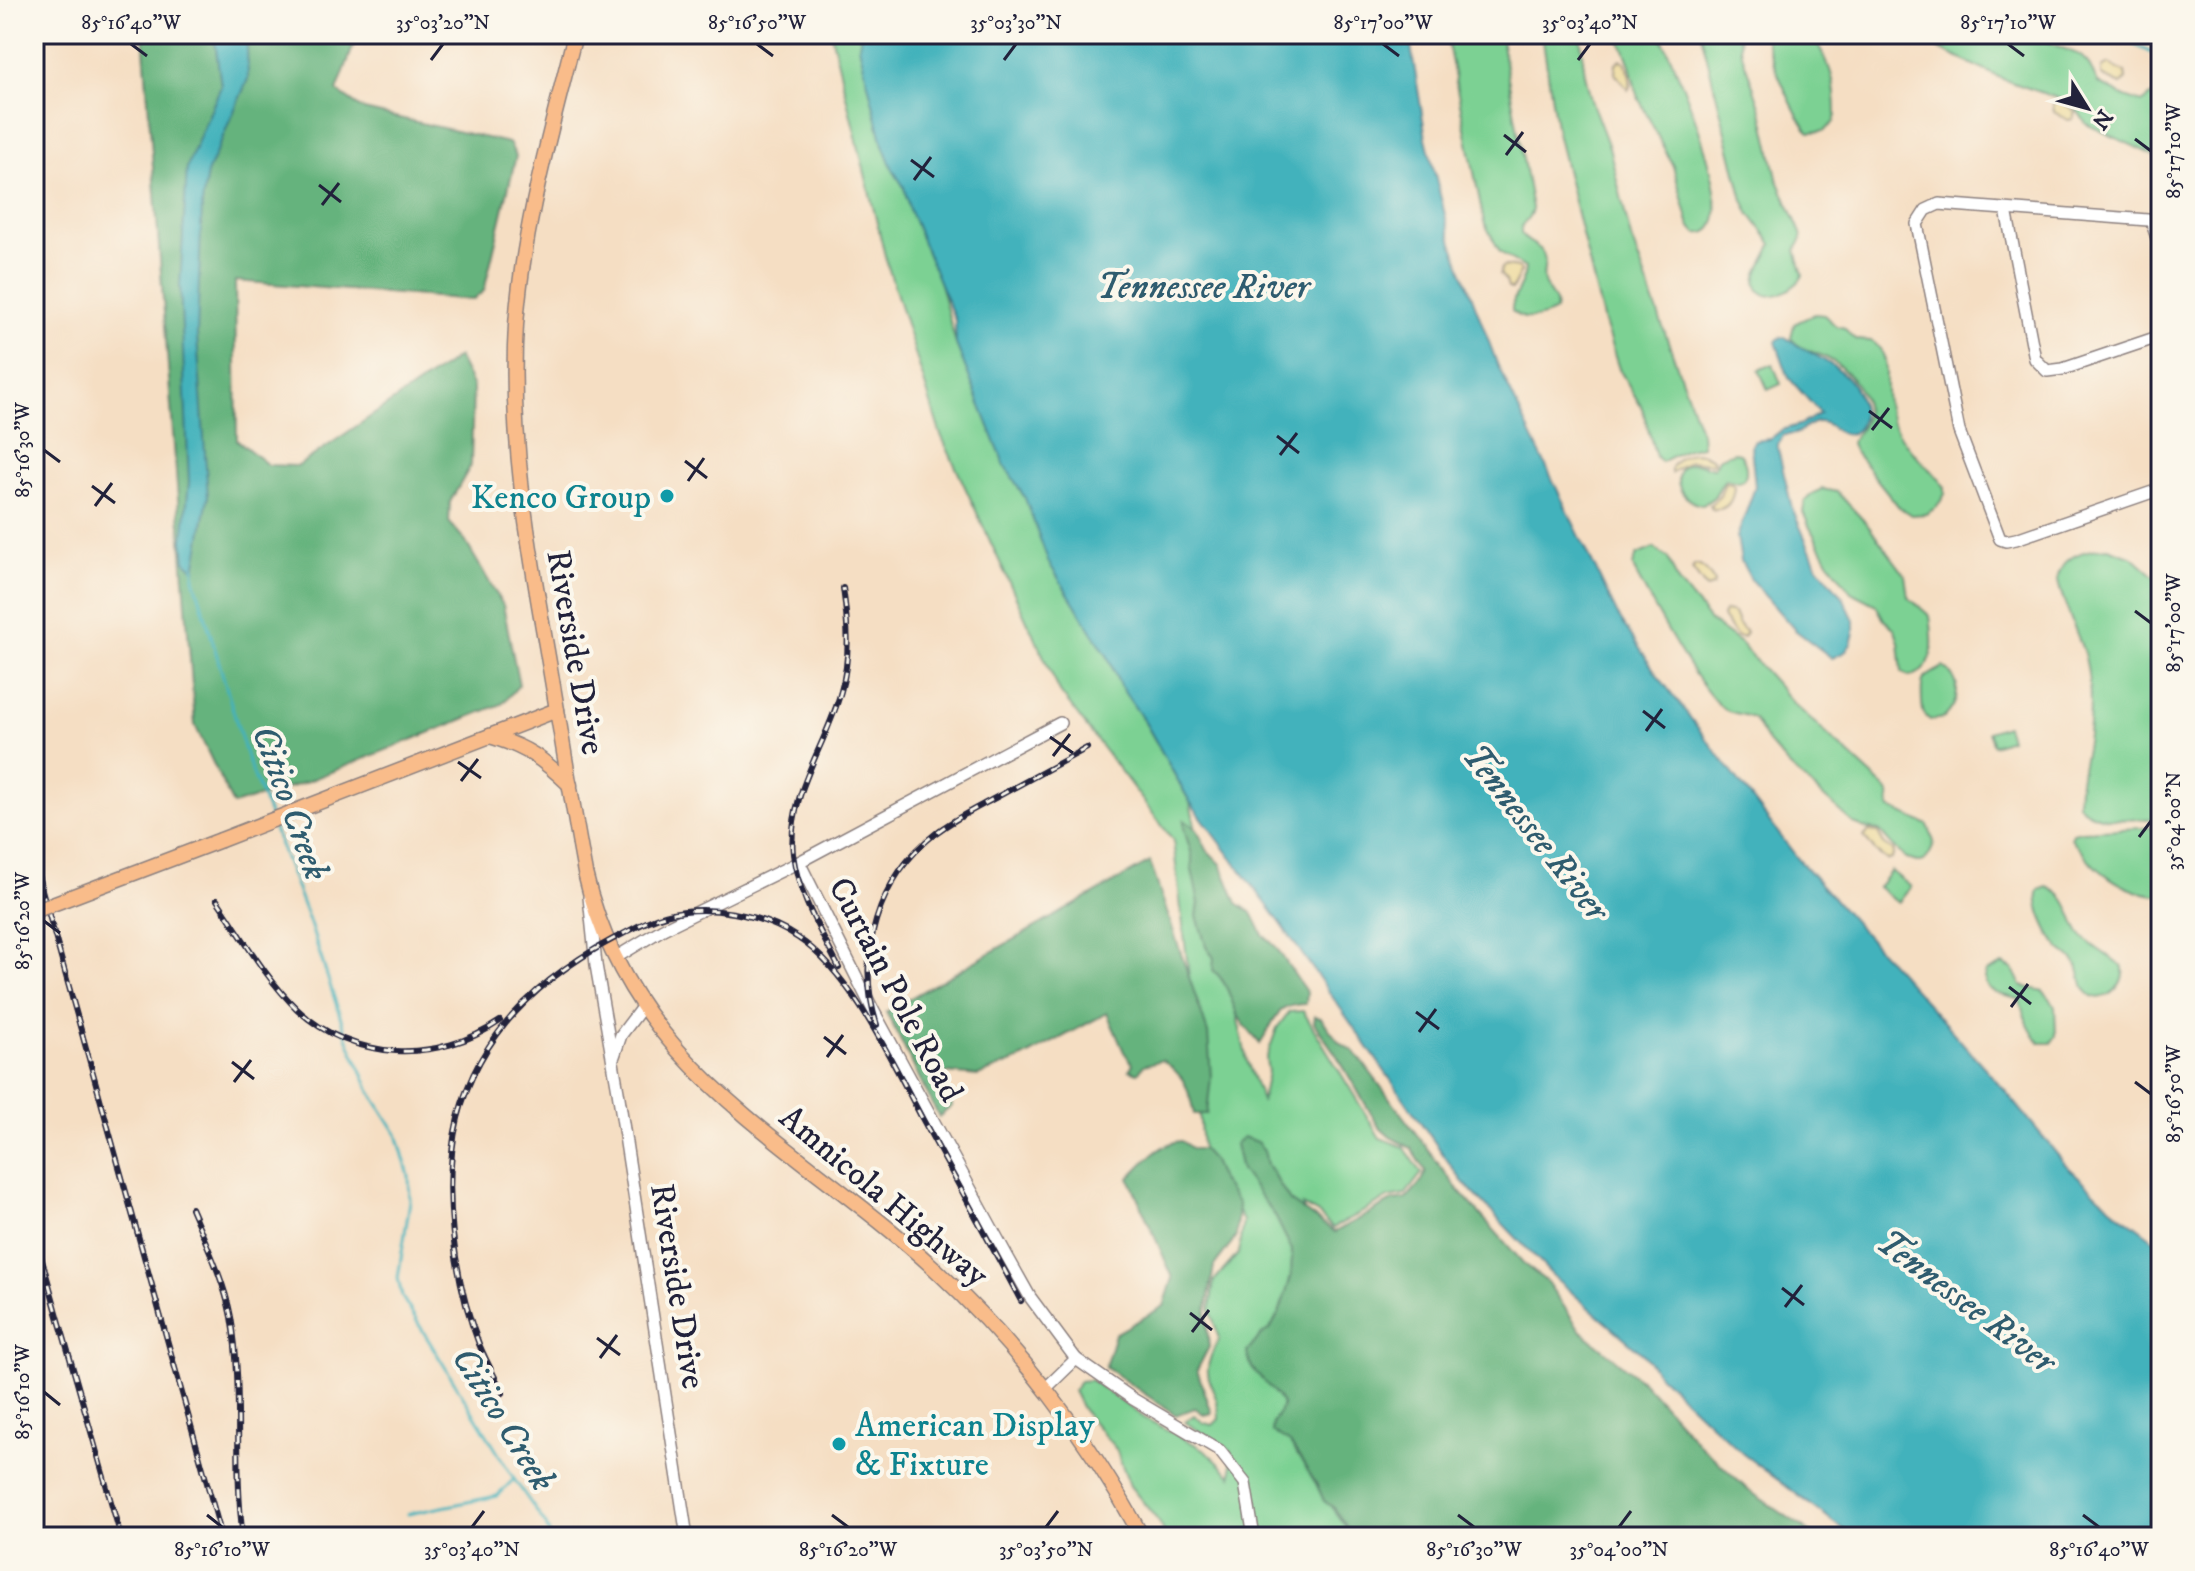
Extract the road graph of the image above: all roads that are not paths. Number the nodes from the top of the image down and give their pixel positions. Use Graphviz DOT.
graph roads {
  1 [pos="575,34"];
  2 [pos="2006,210"];
  3 [pos="2156,221"];
  4 [pos="2161,250"];
  5 [pos="2161,336"];
  6 [pos="2161,489"];
  7 [pos="557,710"];
  8 [pos="1060,723"];
  9 [pos="490,736"];
  10 [pos="570,785"];
  11 [pos="799,862"];
  12 [pos="588,888"];
  13 [pos="34,911"];
  14 [pos="615,958"];
  15 [pos="633,988"];
  16 [pos="643,1006"];
  17 [pos="613,1061"];
  18 [pos="1076,1359"];
  19 [pos="1045,1389"];
  20 [pos="687,1537"];
  21 [pos="1142,1537"];
  22 [pos="1254,1537"];
  1 -- 7 [label="main road, Riverside Drive"];
  2 -- 3 [label="street"];
  2 -- 5 [label="street"];
  2 -- 6 [label="street"];
  3 -- 4 [label="street"];
  7 -- 9 [label="main road"];
  7 -- 10 [label="main road, Riverside Drive"];
  8 -- 11 [label="street, Curtain Pole Road"];
  9 -- 10 [label="main road"];
  9 -- 13 [label="main road, bridge"];
  10 -- 12 [label="main road, Riverside Drive"];
  11 -- 14 [label="street"];
  11 -- 18 [label="street, Curtain Pole Road"];
  12 -- 14 [label="main road, Riverside Drive"];
  12 -- 17 [label="street, Riverside Drive"];
  14 -- 15 [label="main road, Riverside Drive"];
  15 -- 16 [label="main road, Amnicola Highway"];
  16 -- 17 [label="street"];
  16 -- 19 [label="main road, Amnicola Highway"];
  17 -- 20 [label="street, Riverside Drive"];
  18 -- 19 [label="street"];
  18 -- 22 [label="street, Curtain Pole Road"];
  19 -- 21 [label="main road, Amnicola Highway"];
}
